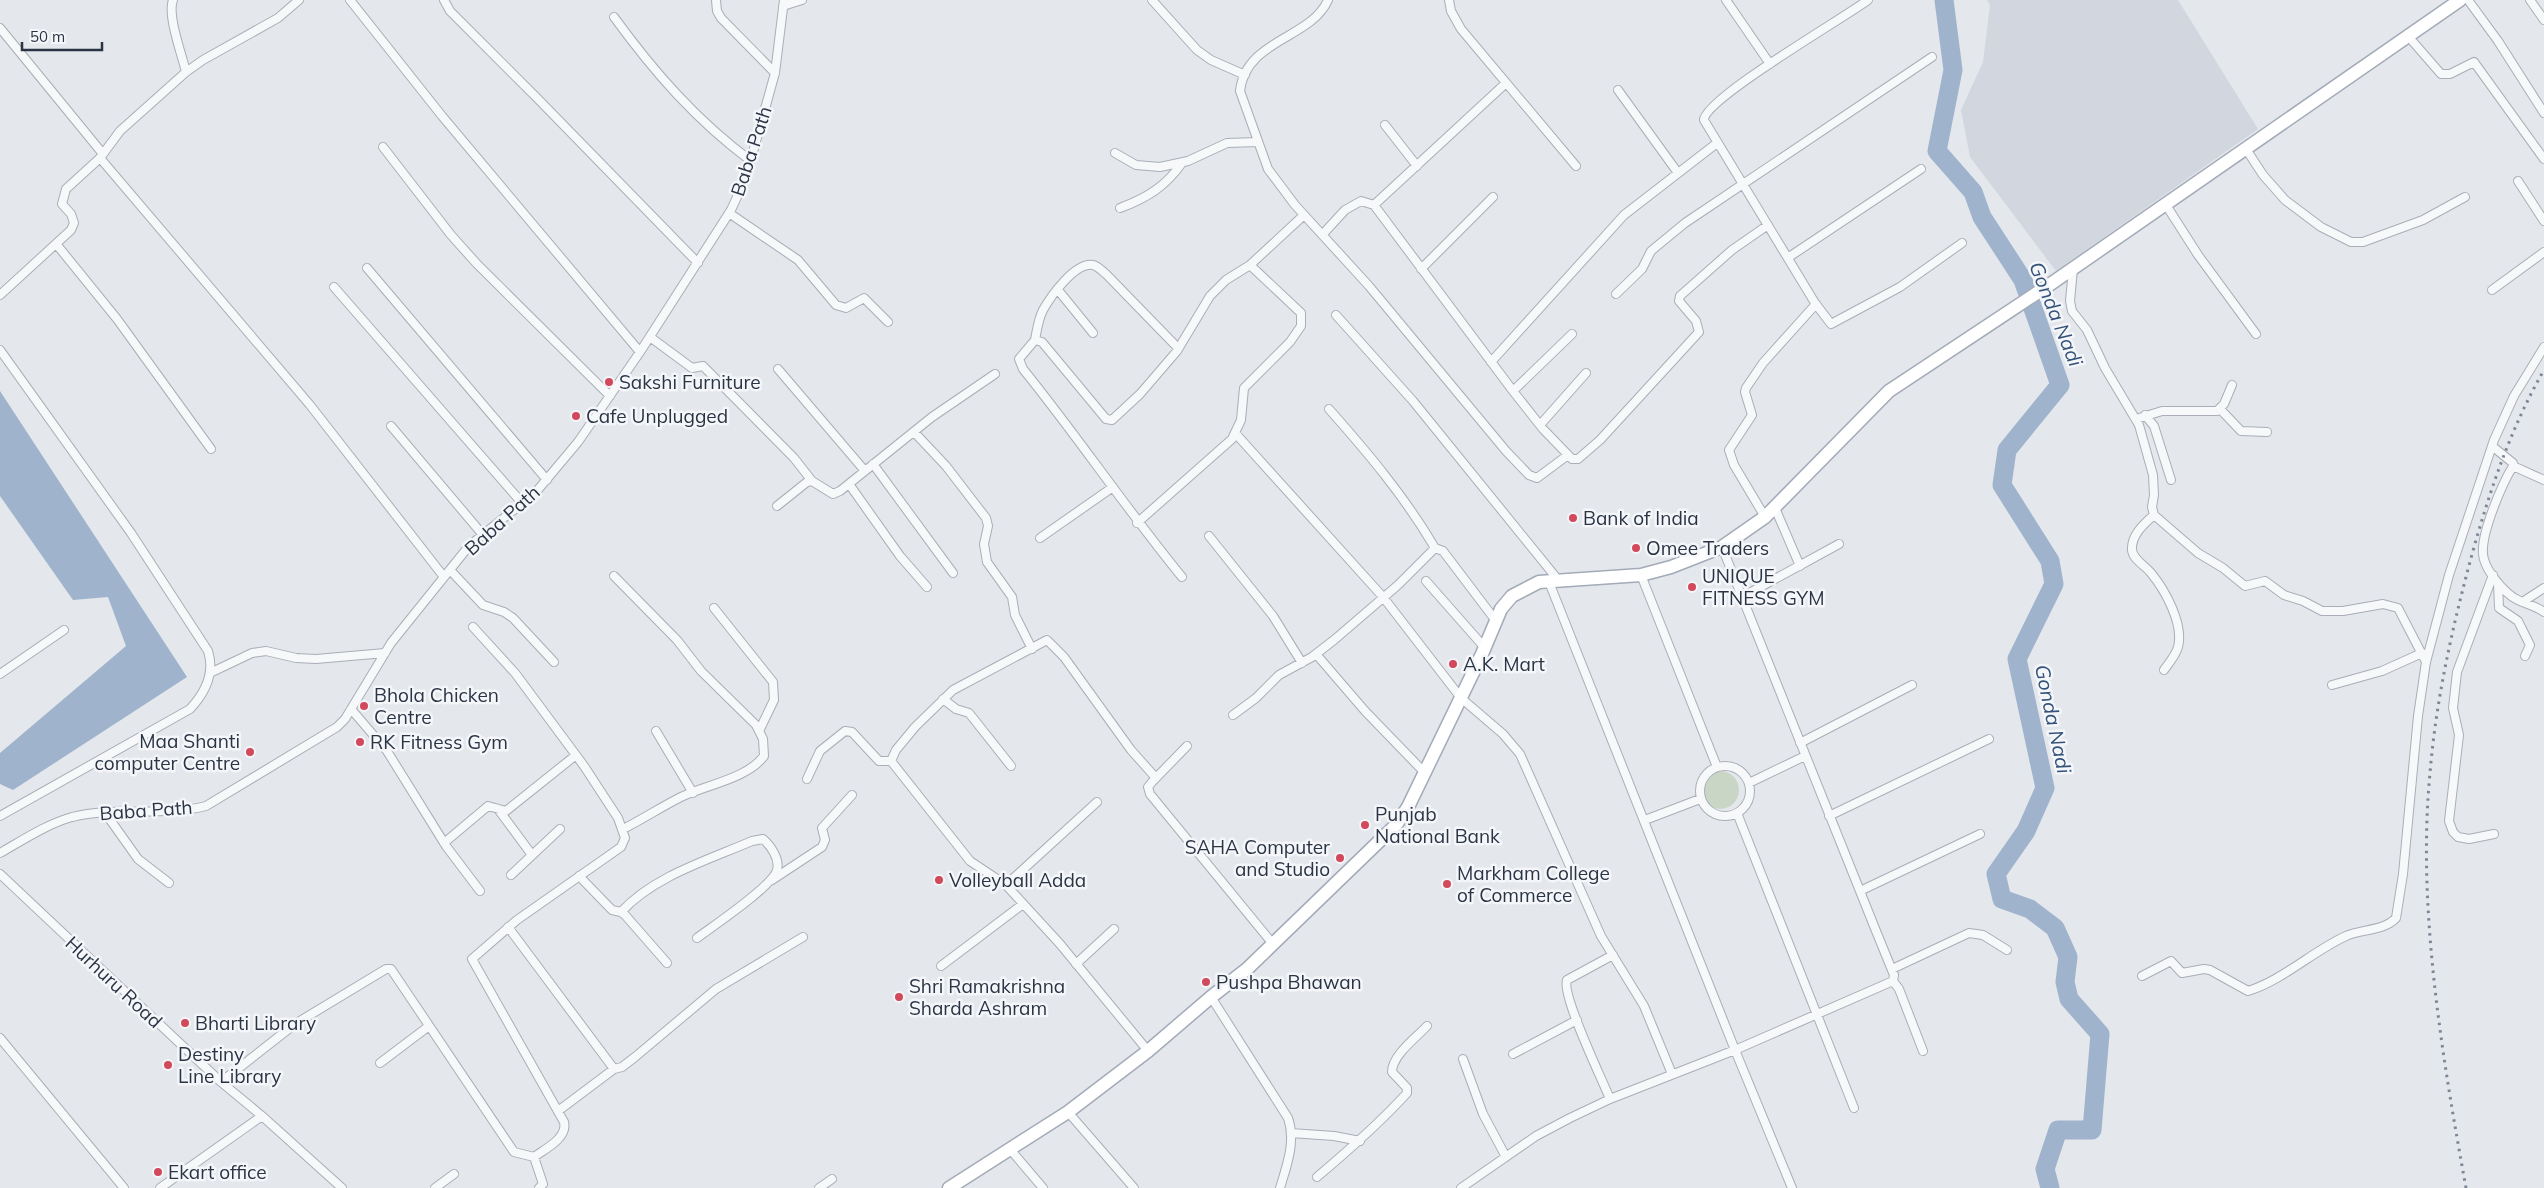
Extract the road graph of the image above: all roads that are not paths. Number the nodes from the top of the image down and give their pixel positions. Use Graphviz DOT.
graph roads {
  1 [pos="173,0"];
  2 [pos="299,0"];
  3 [pos="350,0"];
  4 [pos="444,0"];
  5 [pos="716,0"];
  6 [pos="802,0"];
  7 [pos="1152,0"];
  8 [pos="1328,0"];
  9 [pos="1449,0"];
  10 [pos="1726,0"];
  11 [pos="1868,0"];
  12 [pos="2530,0"];
  13 [pos="2460,1"];
  14 [pos="784,3"];
  15 [pos="614,17"];
  16 [pos="2544,20"];
  17 [pos="0,28"];
  18 [pos="2408,36"];
  19 [pos="1932,57"];
  20 [pos="1770,64"];
  21 [pos="186,72"];
  22 [pos="774,73"];
  23 [pos="1245,75"];
  24 [pos="1506,83"];
  25 [pos="1618,90"];
  26 [pos="2544,113"];
  27 [pos="1385,125"];
  28 [pos="1258,142"];
  29 [pos="1717,143"];
  30 [pos="383,147"];
  31 [pos="2246,149"];
  32 [pos="1115,153"];
  33 [pos="101,156"];
  34 [pos="2544,159"];
  35 [pos="751,161"];
  36 [pos="1182,163"];
  37 [pos="1417,166"];
  38 [pos="1576,166"];
  39 [pos="1921,169"];
  40 [pos="1678,173"];
  41 [pos="2518,181"];
  42 [pos="1742,182"];
  43 [pos="1493,197"];
  44 [pos="2465,197"];
  45 [pos="1374,205"];
  46 [pos="2166,205"];
  47 [pos="1120,208"];
  48 [pos="730,214"];
  49 [pos="1304,216"];
  50 [pos="2544,221"];
  51 [pos="1768,225"];
  52 [pos="1323,234"];
  53 [pos="1962,243"];
  54 [pos="57,245"];
  55 [pos="2544,252"];
  56 [pos="1789,257"];
  57 [pos="698,263"];
  58 [pos="1250,265"];
  59 [pos="367,268"];
  60 [pos="1421,269"];
  61 [pos="2073,269"];
  62 [pos="334,287"];
  63 [pos="1058,290"];
  64 [pos="2492,290"];
  65 [pos="1616,294"];
  66 [pos="0,295"];
  67 [pos="1816,304"];
  68 [pos="1336,315"];
  69 [pos="888,322"];
  70 [pos="1093,333"];
  71 [pos="1572,334"];
  72 [pos="2256,334"];
  73 [pos="650,337"];
  74 [pos="1035,340"];
  75 [pos="2544,347"];
  76 [pos="1178,348"];
  77 [pos="0,350"];
  78 [pos="640,352"];
  79 [pos="1491,362"];
  80 [pos="778,369"];
  81 [pos="1586,373"];
  82 [pos="995,374"];
  83 [pos="2232,385"];
  84 [pos="1513,391"];
  85 [pos="610,396"];
  86 [pos="2220,409"];
  87 [pos="1329,410"];
  88 [pos="2145,415"];
  89 [pos="2136,419"];
  90 [pos="1540,425"];
  91 [pos="391,426"];
  92 [pos="914,432"];
  93 [pos="2267,432"];
  94 [pos="1236,434"];
  95 [pos="2492,446"];
  96 [pos="211,449"];
  97 [pos="1568,455"];
  98 [pos="872,464"];
  99 [pos="2513,466"];
  100 [pos="864,470"];
  101 [pos="547,480"];
  102 [pos="2171,480"];
  103 [pos="2544,480"];
  104 [pos="812,481"];
  105 [pos="849,484"];
  106 [pos="1113,488"];
  107 [pos="522,503"];
  108 [pos="777,506"];
  109 [pos="1775,508"];
  110 [pos="2154,515"];
  111 [pos="1765,517"];
  112 [pos="1137,523"];
  113 [pos="484,534"];
  114 [pos="1208,536"];
  115 [pos="1040,538"];
  116 [pos="1839,544"];
  117 [pos="1722,547"];
  118 [pos="1435,548"];
  119 [pos="1800,566"];
  120 [pos="954,573"];
  121 [pos="447,574"];
  122 [pos="1641,575"];
  123 [pos="614,576"];
  124 [pos="2493,576"];
  125 [pos="1182,578"];
  126 [pos="1426,581"];
  127 [pos="1554,581"];
  128 [pos="2498,583"];
  129 [pos="927,587"];
  130 [pos="2544,588"];
  131 [pos="1383,597"];
  132 [pos="1742,597"];
  133 [pos="2524,601"];
  134 [pos="714,608"];
  135 [pos="2544,612"];
  136 [pos="1496,621"];
  137 [pos="473,627"];
  138 [pos="64,630"];
  139 [pos="1485,648"];
  140 [pos="1032,649"];
  141 [pos="385,653"];
  142 [pos="2422,653"];
  143 [pos="1316,654"];
  144 [pos="2525,656"];
  145 [pos="554,662"];
  146 [pos="2426,662"];
  147 [pos="1302,663"];
  148 [pos="2164,670"];
  149 [pos="210,673"];
  150 [pos="0,674"];
  151 [pos="1912,685"];
  152 [pos="2332,685"];
  153 [pos="1461,698"];
  154 [pos="943,699"];
  155 [pos="351,709"];
  156 [pos="1233,715"];
  157 [pos="656,731"];
  158 [pos="759,731"];
  159 [pos="1990,739"];
  160 [pos="1800,743"];
  161 [pos="1187,746"];
  162 [pos="576,755"];
  163 [pos="1805,756"];
  164 [pos="891,761"];
  165 [pos="1011,766"];
  166 [pos="1717,767"];
  167 [pos="1424,773"];
  168 [pos="1156,778"];
  169 [pos="807,779"];
  170 [pos="1749,783"];
  171 [pos="693,793"];
  172 [pos="852,795"];
  173 [pos="1700,798"];
  174 [pos="1098,802"];
  175 [pos="498,809"];
  176 [pos="1737,813"];
  177 [pos="106,814"];
  178 [pos="0,816"];
  179 [pos="1829,816"];
  180 [pos="1645,820"];
  181 [pos="560,829"];
  182 [pos="623,829"];
  183 [pos="1980,834"];
  184 [pos="2494,834"];
  185 [pos="444,843"];
  186 [pos="0,853"];
  187 [pos="532,855"];
  188 [pos="0,874"];
  189 [pos="511,875"];
  190 [pos="579,876"];
  191 [pos="770,880"];
  192 [pos="169,883"];
  193 [pos="1006,885"];
  194 [pos="480,891"];
  195 [pos="1860,891"];
  196 [pos="1023,904"];
  197 [pos="621,912"];
  198 [pos="508,927"];
  199 [pos="1114,928"];
  200 [pos="803,937"];
  201 [pos="697,938"];
  202 [pos="1273,944"];
  203 [pos="2007,950"];
  204 [pos="1613,955"];
  205 [pos="668,963"];
  206 [pos="1076,964"];
  207 [pos="941,966"];
  208 [pos="1892,969"];
  209 [pos="2142,976"];
  210 [pos="1893,981"];
  211 [pos="1210,997"];
  212 [pos="1817,1014"];
  213 [pos="1577,1020"];
  214 [pos="429,1026"];
  215 [pos="1427,1026"];
  216 [pos="0,1038"];
  217 [pos="1734,1050"];
  218 [pos="1148,1051"];
  219 [pos="1923,1051"];
  220 [pos="1513,1054"];
  221 [pos="1463,1059"];
  222 [pos="380,1063"];
  223 [pos="614,1069"];
  224 [pos="1672,1074"];
  225 [pos="221,1082"];
  226 [pos="1610,1099"];
  227 [pos="1854,1108"];
  228 [pos="558,1111"];
  229 [pos="1068,1112"];
  230 [pos="262,1116"];
  231 [pos="1291,1133"];
  232 [pos="1360,1142"];
  233 [pos="1009,1148"];
  234 [pos="534,1157"];
  235 [pos="1506,1157"];
  236 [pos="454,1174"];
  237 [pos="1317,1177"];
  238 [pos="832,1179"];
  239 [pos="124,1188"];
  240 [pos="160,1188"];
  241 [pos="342,1188"];
  242 [pos="435,1188"];
  243 [pos="540,1188"];
  244 [pos="819,1188"];
  245 [pos="949,1188"];
  246 [pos="1043,1188"];
  247 [pos="1134,1188"];
  248 [pos="1280,1188"];
  249 [pos="1461,1188"];
  250 [pos="1792,1188"];
  1 -- 21 [label="street"];
  2 -- 21 [label="street"];
  3 -- 78 [label="street"];
  4 -- 57 [label="street"];
  5 -- 22 [label="street"];
  6 -- 14 [label="street"];
  7 -- 23 [label="street"];
  8 -- 23 [label="street"];
  9 -- 24 [label="street"];
  10 -- 20 [label="street"];
  11 -- 20 [label="street"];
  12 -- 16 [label="street"];
  13 -- 18 [label="main road"];
  13 -- 26 [label="street"];
  14 -- 22 [label="street, Baba Path"];
  15 -- 35 [label="street"];
  17 -- 33 [label="street"];
  18 -- 31 [label="main road"];
  18 -- 34 [label="street"];
  19 -- 42 [label="street"];
  20 -- 29 [label="street"];
  21 -- 33 [label="street"];
  22 -- 35 [label="street, Baba Path"];
  23 -- 28 [label="street"];
  24 -- 37 [label="street"];
  24 -- 38 [label="street"];
  25 -- 40 [label="street"];
  27 -- 37 [label="street"];
  28 -- 36 [label="street"];
  28 -- 49 [label="street"];
  29 -- 40 [label="street"];
  29 -- 42 [label="street"];
  30 -- 85 [label="street"];
  31 -- 44 [label="street"];
  31 -- 46 [label="main road"];
  32 -- 36 [label="street"];
  33 -- 54 [label="street"];
  33 -- 121 [label="street"];
  35 -- 48 [label="street, Baba Path"];
  36 -- 47 [label="street"];
  37 -- 45 [label="street"];
  39 -- 56 [label="street"];
  40 -- 79 [label="street"];
  41 -- 50 [label="street"];
  42 -- 51 [label="street"];
  42 -- 65 [label="street"];
  43 -- 60 [label="street"];
  45 -- 52 [label="street"];
  45 -- 60 [label="street"];
  46 -- 61 [label="main road"];
  46 -- 72 [label="street"];
  48 -- 57 [label="street, Baba Path"];
  48 -- 69 [label="street"];
  49 -- 52 [label="street"];
  49 -- 58 [label="street"];
  51 -- 56 [label="street"];
  51 -- 97 [label="street"];
  52 -- 97 [label="street"];
  53 -- 67 [label="street"];
  54 -- 66 [label="street"];
  54 -- 96 [label="street"];
  55 -- 64 [label="street"];
  56 -- 67 [label="street"];
  57 -- 73 [label="street, Baba Path"];
  58 -- 76 [label="street"];
  58 -- 94 [label="street"];
  59 -- 101 [label="street"];
  60 -- 79 [label="street"];
  61 -- 89 [label="street"];
  61 -- 109 [label="main road"];
  62 -- 107 [label="street"];
  63 -- 70 [label="street"];
  63 -- 74 [label="street"];
  63 -- 76 [label="street"];
  67 -- 111 [label="street"];
  68 -- 127 [label="street"];
  71 -- 84 [label="street"];
  73 -- 78 [label="street, Baba Path"];
  73 -- 104 [label="street"];
  74 -- 76 [label="street"];
  74 -- 106 [label="street"];
  75 -- 95 [label="street"];
  77 -- 149 [label="street"];
  78 -- 85 [label="street, Baba Path"];
  79 -- 84 [label="street"];
  80 -- 100 [label="street"];
  81 -- 90 [label="street"];
  82 -- 92 [label="street"];
  83 -- 86 [label="street"];
  84 -- 90 [label="street"];
  85 -- 101 [label="street, Baba Path"];
  86 -- 88 [label="street"];
  86 -- 93 [label="street"];
  87 -- 118 [label="street"];
  88 -- 89 [label="street"];
  88 -- 102 [label="street"];
  89 -- 110 [label="street"];
  90 -- 97 [label="street"];
  91 -- 113 [label="street"];
  92 -- 98 [label="street"];
  92 -- 140 [label="street"];
  94 -- 112 [label="street"];
  94 -- 131 [label="street"];
  95 -- 99 [label="street"];
  95 -- 146 [label="street"];
  98 -- 100 [label="street"];
  98 -- 120 [label="street"];
  99 -- 103 [label="street"];
  99 -- 124 [label="street"];
  100 -- 105 [label="street"];
  101 -- 107 [label="street, Baba Path"];
  104 -- 105 [label="street"];
  104 -- 108 [label="street"];
  105 -- 129 [label="street"];
  106 -- 112 [label="street"];
  106 -- 115 [label="street"];
  107 -- 113 [label="street, Baba Path"];
  109 -- 111 [label="main road"];
  109 -- 119 [label="street"];
  110 -- 142 [label="street"];
  110 -- 148 [label="street"];
  111 -- 117 [label="main road"];
  112 -- 125 [label="street"];
  113 -- 121 [label="street, Baba Path"];
  114 -- 147 [label="street"];
  116 -- 119 [label="street"];
  117 -- 122 [label="main road"];
  117 -- 132 [label="street"];
  118 -- 131 [label="street"];
  118 -- 136 [label="street"];
  119 -- 132 [label="street"];
  121 -- 141 [label="street, Baba Path"];
  121 -- 145 [label="street"];
  122 -- 127 [label="main road"];
  122 -- 166 [label="street"];
  123 -- 158 [label="street"];
  124 -- 128 [label="street"];
  124 -- 184 [label="street"];
  126 -- 139 [label="street"];
  127 -- 136 [label="main road"];
  127 -- 180 [label="street"];
  128 -- 133 [label="street"];
  128 -- 144 [label="street"];
  130 -- 133 [label="street"];
  131 -- 143 [label="street"];
  131 -- 153 [label="street"];
  132 -- 160 [label="street"];
  133 -- 135 [label="street"];
  134 -- 158 [label="street"];
  136 -- 139 [label="main road"];
  137 -- 162 [label="street"];
  138 -- 150 [label="street"];
  139 -- 153 [label="main road"];
  140 -- 154 [label="street"];
  140 -- 168 [label="street"];
  141 -- 149 [label="street"];
  141 -- 155 [label="street, Baba Path"];
  142 -- 146 [label="street"];
  142 -- 152 [label="street"];
  143 -- 147 [label="street"];
  143 -- 167 [label="street"];
  146 -- 209 [label="street"];
  147 -- 156 [label="street"];
  149 -- 178 [label="street"];
  151 -- 160 [label="street"];
  153 -- 167 [label="main road"];
  153 -- 204 [label="street"];
  154 -- 164 [label="street"];
  154 -- 165 [label="street"];
  155 -- 177 [label="street, Baba Path"];
  155 -- 185 [label="street"];
  157 -- 171 [label="street"];
  158 -- 171 [label="street"];
  159 -- 179 [label="street"];
  160 -- 163 [label="street"];
  161 -- 168 [label="street"];
  162 -- 175 [label="street"];
  162 -- 182 [label="street"];
  163 -- 170 [label="street"];
  163 -- 179 [label="street"];
  164 -- 169 [label="street"];
  164 -- 193 [label="street"];
  166 -- 170 [label="street"];
  166 -- 173 [label="street"];
  167 -- 202 [label="main road"];
  168 -- 202 [label="street"];
  170 -- 176 [label="street"];
  171 -- 182 [label="street"];
  172 -- 191 [label="street"];
  173 -- 176 [label="street"];
  173 -- 180 [label="street"];
  174 -- 193 [label="street"];
  175 -- 185 [label="street"];
  175 -- 187 [label="street"];
  176 -- 212 [label="street"];
  177 -- 186 [label="street, Baba Path"];
  177 -- 192 [label="street"];
  179 -- 195 [label="street"];
  180 -- 217 [label="street"];
  181 -- 187 [label="street"];
  182 -- 190 [label="street"];
  183 -- 195 [label="street"];
  185 -- 194 [label="street"];
  187 -- 189 [label="street"];
  188 -- 225 [label="street, Hurhuru Road"];
  190 -- 197 [label="street"];
  190 -- 198 [label="street"];
  191 -- 197 [label="street"];
  191 -- 201 [label="street"];
  193 -- 196 [label="street"];
  195 -- 208 [label="street"];
  196 -- 206 [label="street"];
  196 -- 207 [label="street"];
  197 -- 205 [label="street"];
  198 -- 223 [label="street"];
  198 -- 228 [label="street"];
  199 -- 206 [label="street"];
  200 -- 223 [label="street"];
  202 -- 211 [label="main road"];
  203 -- 208 [label="street"];
  204 -- 213 [label="street"];
  204 -- 224 [label="street"];
  206 -- 218 [label="street"];
  208 -- 210 [label="street"];
  210 -- 212 [label="street"];
  210 -- 219 [label="street"];
  211 -- 218 [label="main road"];
  211 -- 231 [label="street"];
  212 -- 217 [label="street"];
  212 -- 227 [label="street"];
  213 -- 220 [label="street"];
  213 -- 226 [label="street"];
  214 -- 222 [label="street"];
  214 -- 225 [label="street"];
  214 -- 234 [label="street"];
  215 -- 232 [label="street"];
  216 -- 239 [label="street"];
  217 -- 224 [label="street"];
  217 -- 250 [label="street"];
  218 -- 229 [label="main road"];
  221 -- 235 [label="street"];
  223 -- 228 [label="street"];
  224 -- 226 [label="street"];
  225 -- 230 [label="street, Hurhuru Road"];
  226 -- 235 [label="street"];
  228 -- 234 [label="street"];
  229 -- 233 [label="main road"];
  229 -- 247 [label="street"];
  230 -- 240 [label="street"];
  230 -- 241 [label="street, Hurhuru Road"];
  231 -- 232 [label="street"];
  231 -- 248 [label="street"];
  232 -- 237 [label="street"];
  233 -- 245 [label="main road"];
  233 -- 246 [label="street"];
  234 -- 243 [label="street"];
  235 -- 249 [label="street"];
  236 -- 242 [label="street"];
  238 -- 244 [label="street"];
}
